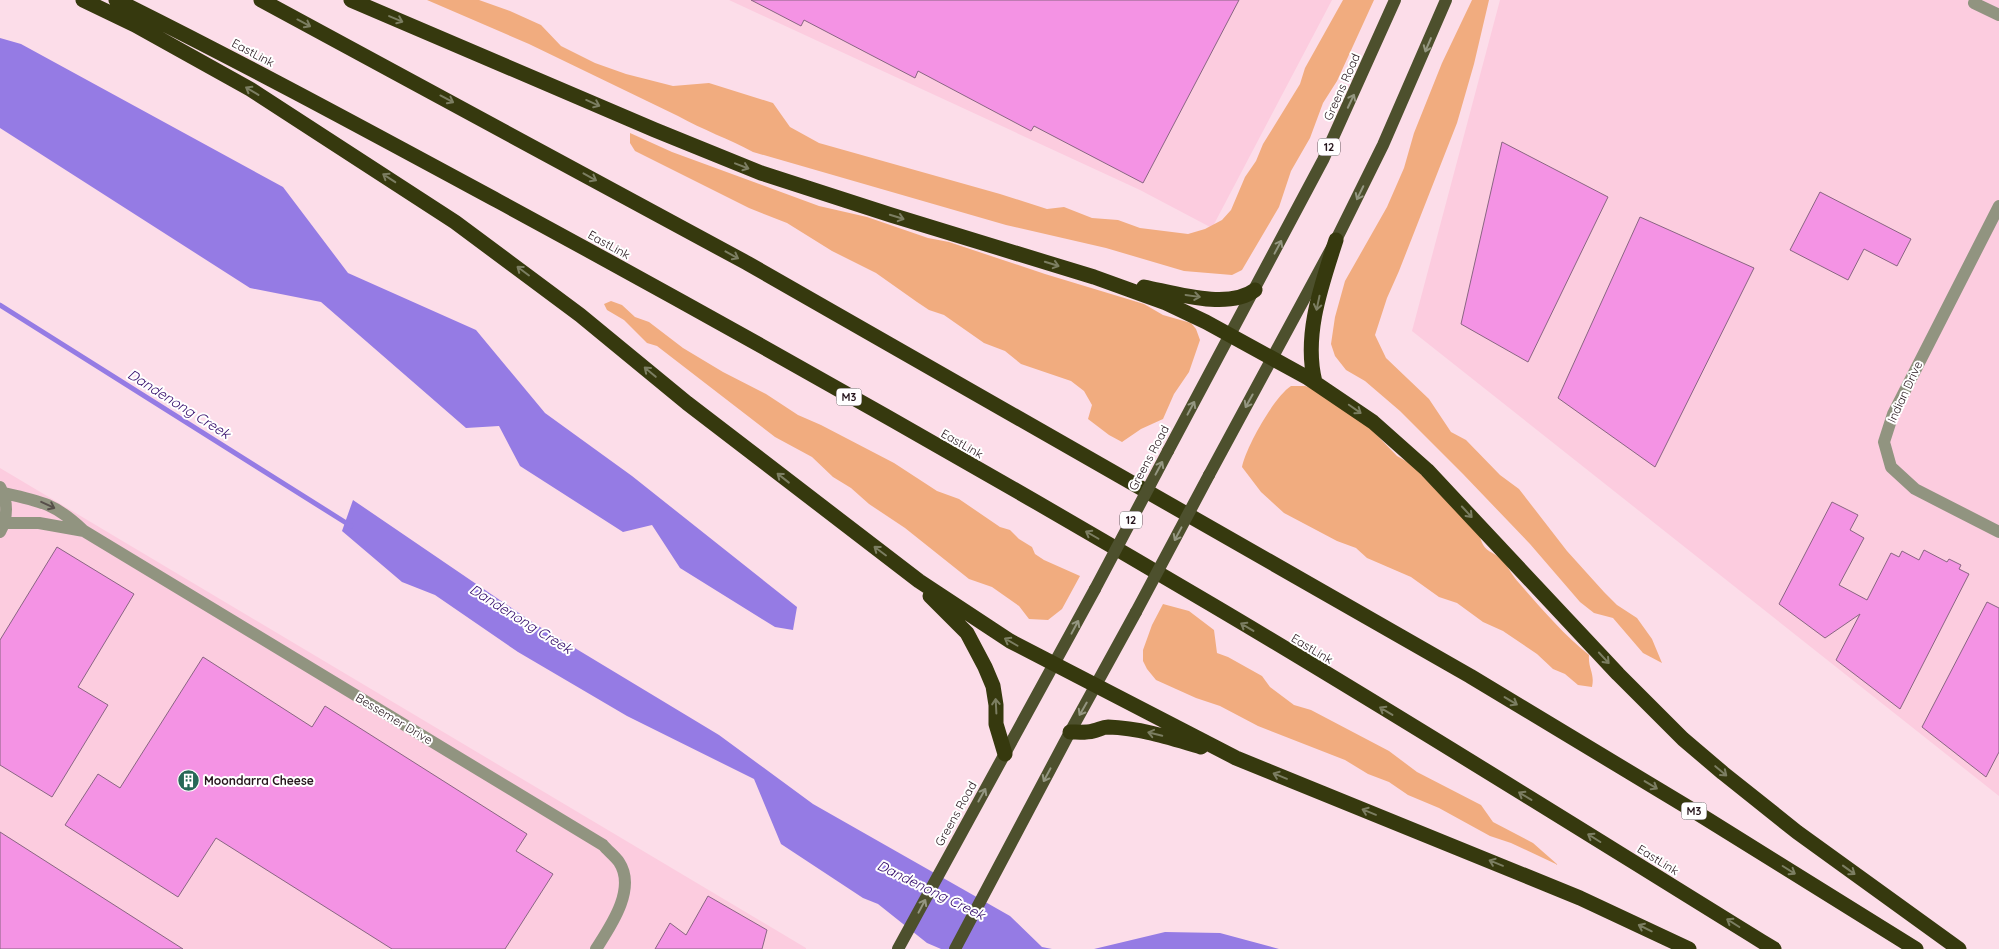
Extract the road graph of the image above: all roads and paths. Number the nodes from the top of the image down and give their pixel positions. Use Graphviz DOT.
graph roads {
  1 [pos="83,0"];
  2 [pos="116,0"];
  3 [pos="260,0"];
  4 [pos="351,0"];
  5 [pos="1395,0"];
  6 [pos="1446,0"];
  7 [pos="1974,3"];
  8 [pos="1999,15"];
  9 [pos="1999,206"];
  10 [pos="1336,240"];
  11 [pos="1094,277"];
  12 [pos="1255,290"];
  13 [pos="1231,336"];
  14 [pos="1272,358"];
  15 [pos="1315,382"];
  16 [pos="2,489"];
  17 [pos="2,528"];
  18 [pos="84,531"];
  19 [pos="1999,532"];
  20 [pos="919,581"];
  21 [pos="1054,664"];
  22 [pos="1096,686"];
  23 [pos="1070,732"];
  24 [pos="1004,754"];
  25 [pos="1236,758"];
  26 [pos="596,949"];
  27 [pos="898,949"];
  28 [pos="955,949"];
  29 [pos="1689,949"];
  30 [pos="1774,949"];
  31 [pos="1916,949"];
  32 [pos="1959,949"];
  20 -- 1 [label="highway, one-way"];
  30 -- 2 [label="highway, EastLink / M3, one-way"];
  3 -- 31 [label="highway, M3, one-way"];
  4 -- 11 [label="highway, one-way"];
  12 -- 5 [label="main road, Greens Road / 12, one-way"];
  6 -- 10 [label="main road, one-way"];
  7 -- 8 [label="street"];
  9 -- 19 [label="street, Indian Drive"];
  10 -- 14 [label="main road"];
  10 -- 15 [label="highway, one-way"];
  11 -- 12 [label="highway, one-way"];
  11 -- 13 [label="highway"];
  12 -- 13 [label="main road, Greens Road / 12"];
  13 -- 14 [label="highway"];
  21 -- 13 [label="main road, Greens Road / 12, one-way, bridge"];
  14 -- 15 [label="highway"];
  14 -- 22 [label="main road, one-way, bridge"];
  15 -- 32 [label="highway, one-way"];
  16 -- 17 [label="street"];
  16 -- 18 [label="street, Bessemer Drive, one-way"];
  17 -- 18 [label="street, Bessemer Drive"];
  18 -- 26 [label="street, Bessemer Drive"];
  21 -- 20 [label="highway, one-way"];
  24 -- 20 [label="highway, one-way"];
  21 -- 22 [label="highway"];
  21 -- 24 [label="main road, Greens Road / 12"];
  22 -- 23 [label="main road, one-way"];
  22 -- 25 [label="highway"];
  25 -- 23 [label="highway, one-way"];
  23 -- 28 [label="main road, one-way"];
  27 -- 24 [label="main road, Greens Road / 12, one-way"];
  29 -- 25 [label="highway, one-way"];
}
